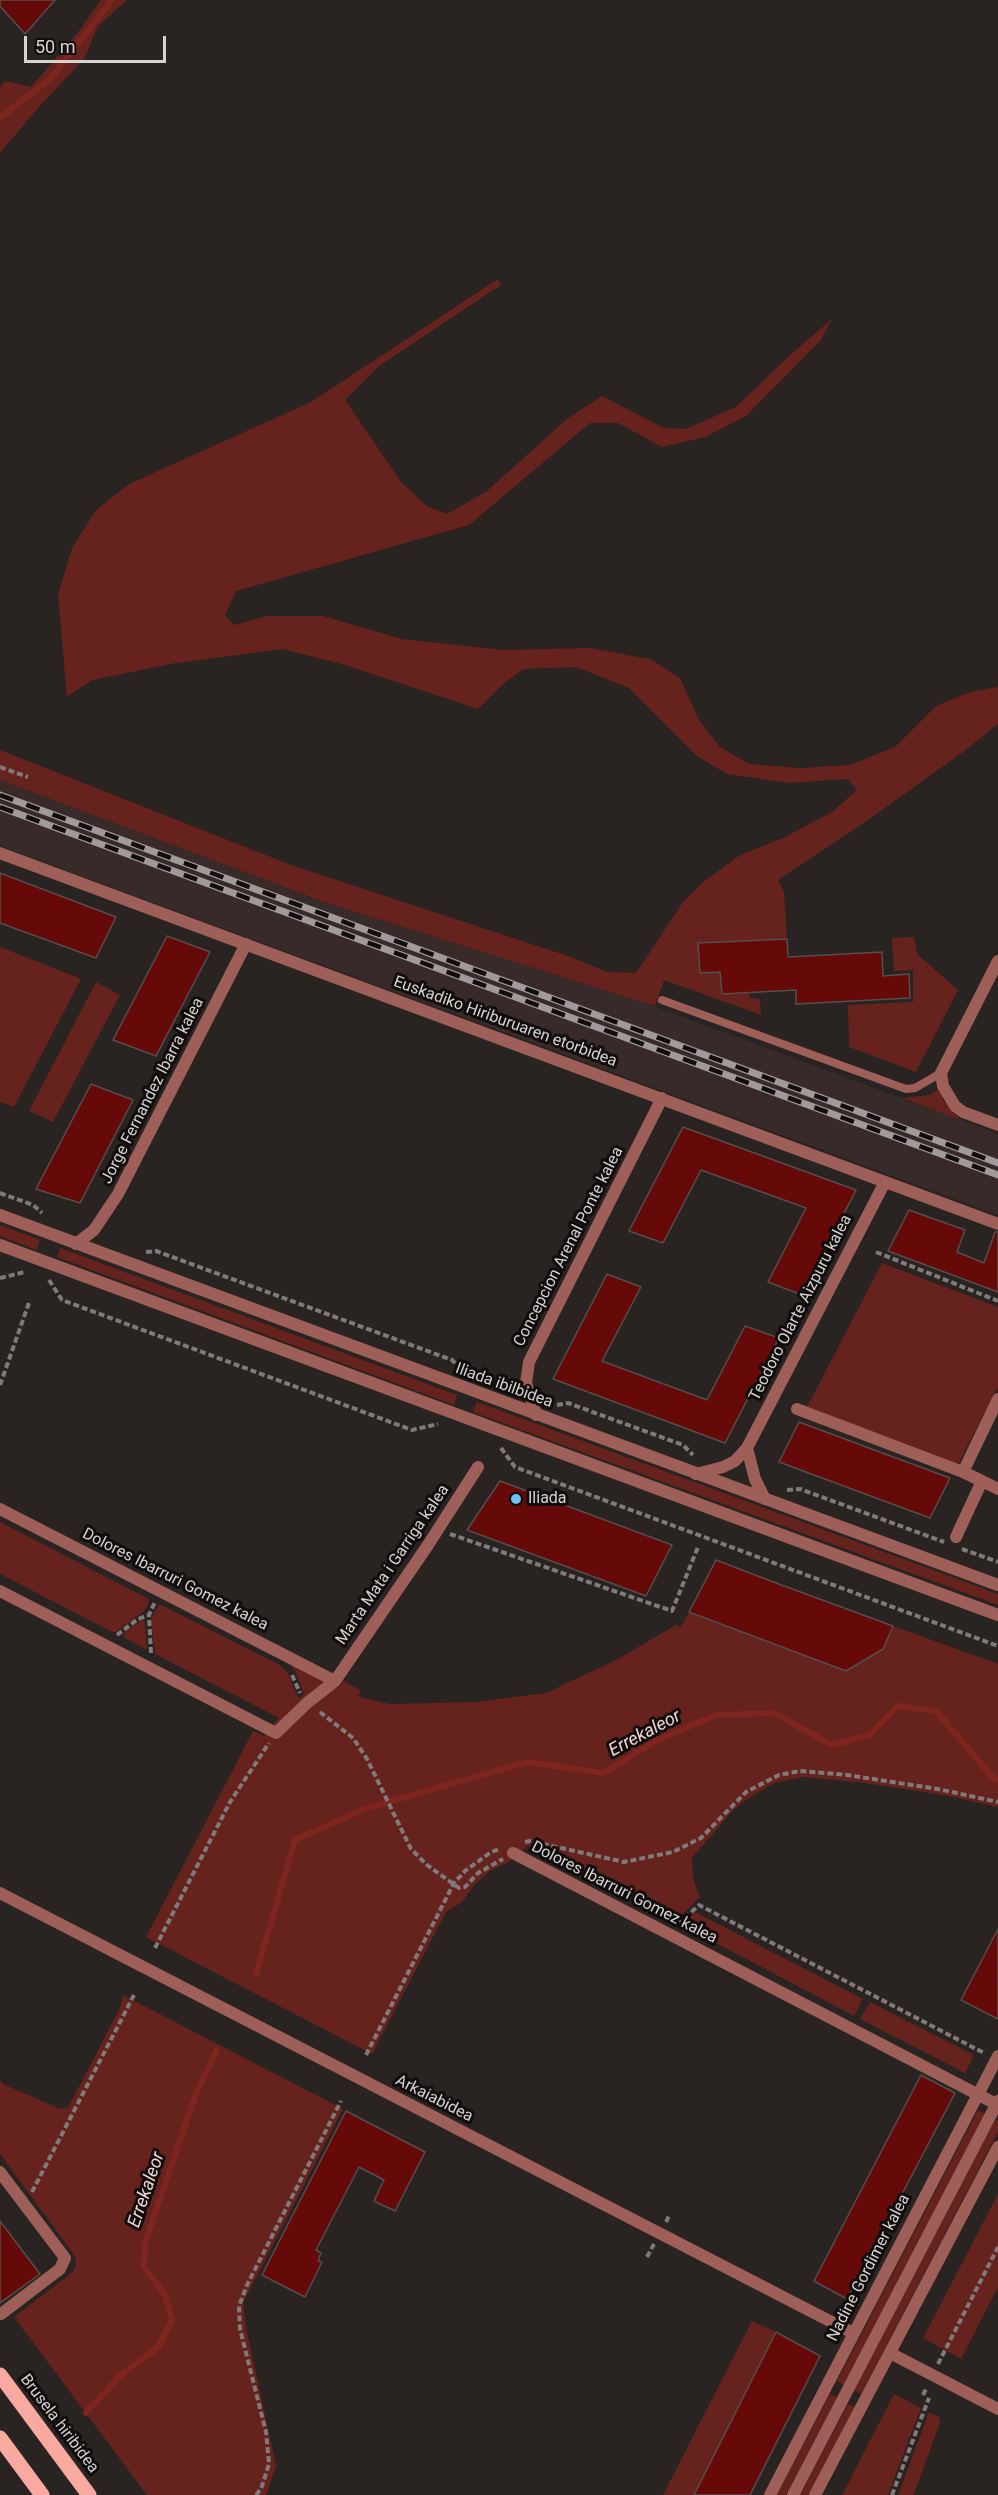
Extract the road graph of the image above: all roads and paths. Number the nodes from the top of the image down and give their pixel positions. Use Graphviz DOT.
graph roads {
  1 [pos="0,767"];
  2 [pos="28,777"];
  3 [pos="0,853"];
  4 [pos="246,944"];
  5 [pos="998,961"];
  6 [pos="662,1000"];
  7 [pos="941,1073"];
  8 [pos="662,1098"];
  9 [pos="998,1125"];
  10 [pos="885,1182"];
  11 [pos="0,1193"];
  12 [pos="0,1215"];
  13 [pos="50,1220"];
  14 [pos="998,1224"];
  15 [pos="76,1244"];
  16 [pos="0,1245"];
  17 [pos="876,1252"];
  18 [pos="141,1253"];
  19 [pos="33,1274"];
  20 [pos="0,1278"];
  21 [pos="45,1278"];
  22 [pos="30,1300"];
  23 [pos="998,1301"];
  24 [pos="470,1373"];
  25 [pos="0,1385"];
  26 [pos="530,1395"];
  27 [pos="998,1399"];
  28 [pos="796,1409"];
  29 [pos="536,1415"];
  30 [pos="447,1427"];
  31 [pos="500,1446"];
  32 [pos="747,1448"];
  33 [pos="695,1457"];
  34 [pos="478,1467"];
  35 [pos="963,1472"];
  36 [pos="696,1474"];
  37 [pos="982,1481"];
  38 [pos="998,1489"];
  39 [pos="784,1490"];
  40 [pos="765,1500"];
  41 [pos="0,1509"];
  42 [pos="438,1530"];
  43 [pos="956,1537"];
  44 [pos="698,1547"];
  45 [pos="998,1562"];
  46 [pos="998,1585"];
  47 [pos="0,1591"];
  48 [pos="161,1592"];
  49 [pos="149,1615"];
  50 [pos="998,1615"];
  51 [pos="105,1645"];
  52 [pos="998,1646"];
  53 [pos="152,1669"];
  54 [pos="335,1681"];
  55 [pos="307,1703"];
  56 [pos="276,1733"];
  57 [pos="998,1802"];
  58 [pos="514,1848"];
  59 [pos="454,1883"];
  60 [pos="0,1893"];
  61 [pos="668,1934"];
  62 [pos="155,1948"];
  63 [pos="134,1995"];
  64 [pos="366,2055"];
  65 [pos="997,2058"];
  66 [pos="978,2095"];
  67 [pos="341,2101"];
  68 [pos="997,2104"];
  69 [pos="998,2147"];
  70 [pos="0,2172"];
  71 [pos="25,2206"];
  72 [pos="998,2247"];
  73 [pos="1,2314"];
  74 [pos="853,2332"];
  75 [pos="891,2354"];
  76 [pos="0,2375"];
  77 [pos="932,2375"];
  78 [pos="923,2395"];
  79 [pos="929,2398"];
  80 [pos="998,2409"];
  81 [pos="0,2438"];
  82 [pos="42,2495"];
  83 [pos="89,2495"];
  84 [pos="256,2495"];
  85 [pos="770,2495"];
  86 [pos="793,2495"];
  87 [pos="816,2495"];
  88 [pos="892,2495"];
  1 -- 2 [label="path"];
  3 -- 4 [label="street, Euskadiko Hiriburuaren etorbidea"];
  4 -- 8 [label="street, Euskadiko Hiriburuaren etorbidea"];
  4 -- 15 [label="street, Jorge Fernandez Ibarra kalea"];
  5 -- 7 [label="street"];
  6 -- 7 [label="lane"];
  7 -- 9 [label="street"];
  8 -- 10 [label="street, Euskadiko Hiriburuaren etorbidea"];
  8 -- 26 [label="street, Concepcion Arenal Ponte kalea"];
  10 -- 14 [label="street, Euskadiko Hiriburuaren etorbidea"];
  10 -- 32 [label="street, Teodoro Olarte Aizpuru kalea"];
  11 -- 13 [label="path"];
  12 -- 15 [label="street, Iliada ibilbidea"];
  15 -- 29 [label="street, Iliada ibilbidea"];
  16 -- 50 [label="street"];
  17 -- 23 [label="path"];
  18 -- 24 [label="path"];
  19 -- 20 [label="path"];
  21 -- 30 [label="path"];
  22 -- 25 [label="path"];
  26 -- 29 [label="street, Concepcion Arenal Ponte kalea"];
  26 -- 33 [label="path"];
  27 -- 35 [label="street"];
  28 -- 35 [label="street"];
  29 -- 36 [label="street, Iliada ibilbidea"];
  31 -- 52 [label="path"];
  32 -- 36 [label="street, Teodoro Olarte Aizpuru kalea"];
  32 -- 40 [label="street"];
  34 -- 42 [label="street, Marta Mata i Garriga kalea"];
  35 -- 37 [label="street"];
  36 -- 40 [label="street, Iliada ibilbidea"];
  37 -- 38 [label="street"];
  37 -- 43 [label="street"];
  39 -- 45 [label="path"];
  40 -- 46 [label="street, Iliada ibilbidea"];
  41 -- 48 [label="street, Dolores Ibarruri Gomez kalea"];
  42 -- 44 [label="path"];
  42 -- 54 [label="street, Marta Mata i Garriga kalea"];
  47 -- 51 [label="street"];
  48 -- 49 [label="path"];
  48 -- 54 [label="street, Dolores Ibarruri Gomez kalea"];
  49 -- 51 [label="path"];
  49 -- 53 [label="path"];
  51 -- 53 [label="street"];
  53 -- 56 [label="street"];
  54 -- 55 [label="street, Marta Mata i Garriga kalea"];
  55 -- 56 [label="street, Marta Mata i Garriga kalea"];
  55 -- 59 [label="path"];
  56 -- 62 [label="path"];
  57 -- 58 [label="path"];
  58 -- 59 [label="path"];
  58 -- 59 [label="path, Dolores Ibarruri Gomez kalea"];
  58 -- 61 [label="street, Dolores Ibarruri Gomez kalea"];
  59 -- 64 [label="path"];
  60 -- 74 [label="street, Arkaiabidea"];
  61 -- 65 [label="path"];
  61 -- 66 [label="street, Dolores Ibarruri Gomez kalea"];
  63 -- 71 [label="path"];
  65 -- 66 [label="street, Nadine Gordimer kalea"];
  66 -- 68 [label="street, Dolores Ibarruri Gomez kalea"];
  66 -- 74 [label="street, Nadine Gordimer kalea"];
  67 -- 84 [label="path"];
  68 -- 86 [label="street"];
  69 -- 75 [label="street"];
  70 -- 71 [label="street"];
  71 -- 73 [label="street"];
  72 -- 77 [label="path"];
  74 -- 85 [label="street, Nadine Gordimer kalea"];
  75 -- 77 [label="street"];
  75 -- 87 [label="street"];
  76 -- 83 [label="main road, Brusela hiribidea"];
  77 -- 78 [label="path"];
  77 -- 80 [label="street"];
  79 -- 88 [label="path"];
  81 -- 82 [label="main road"];
}
